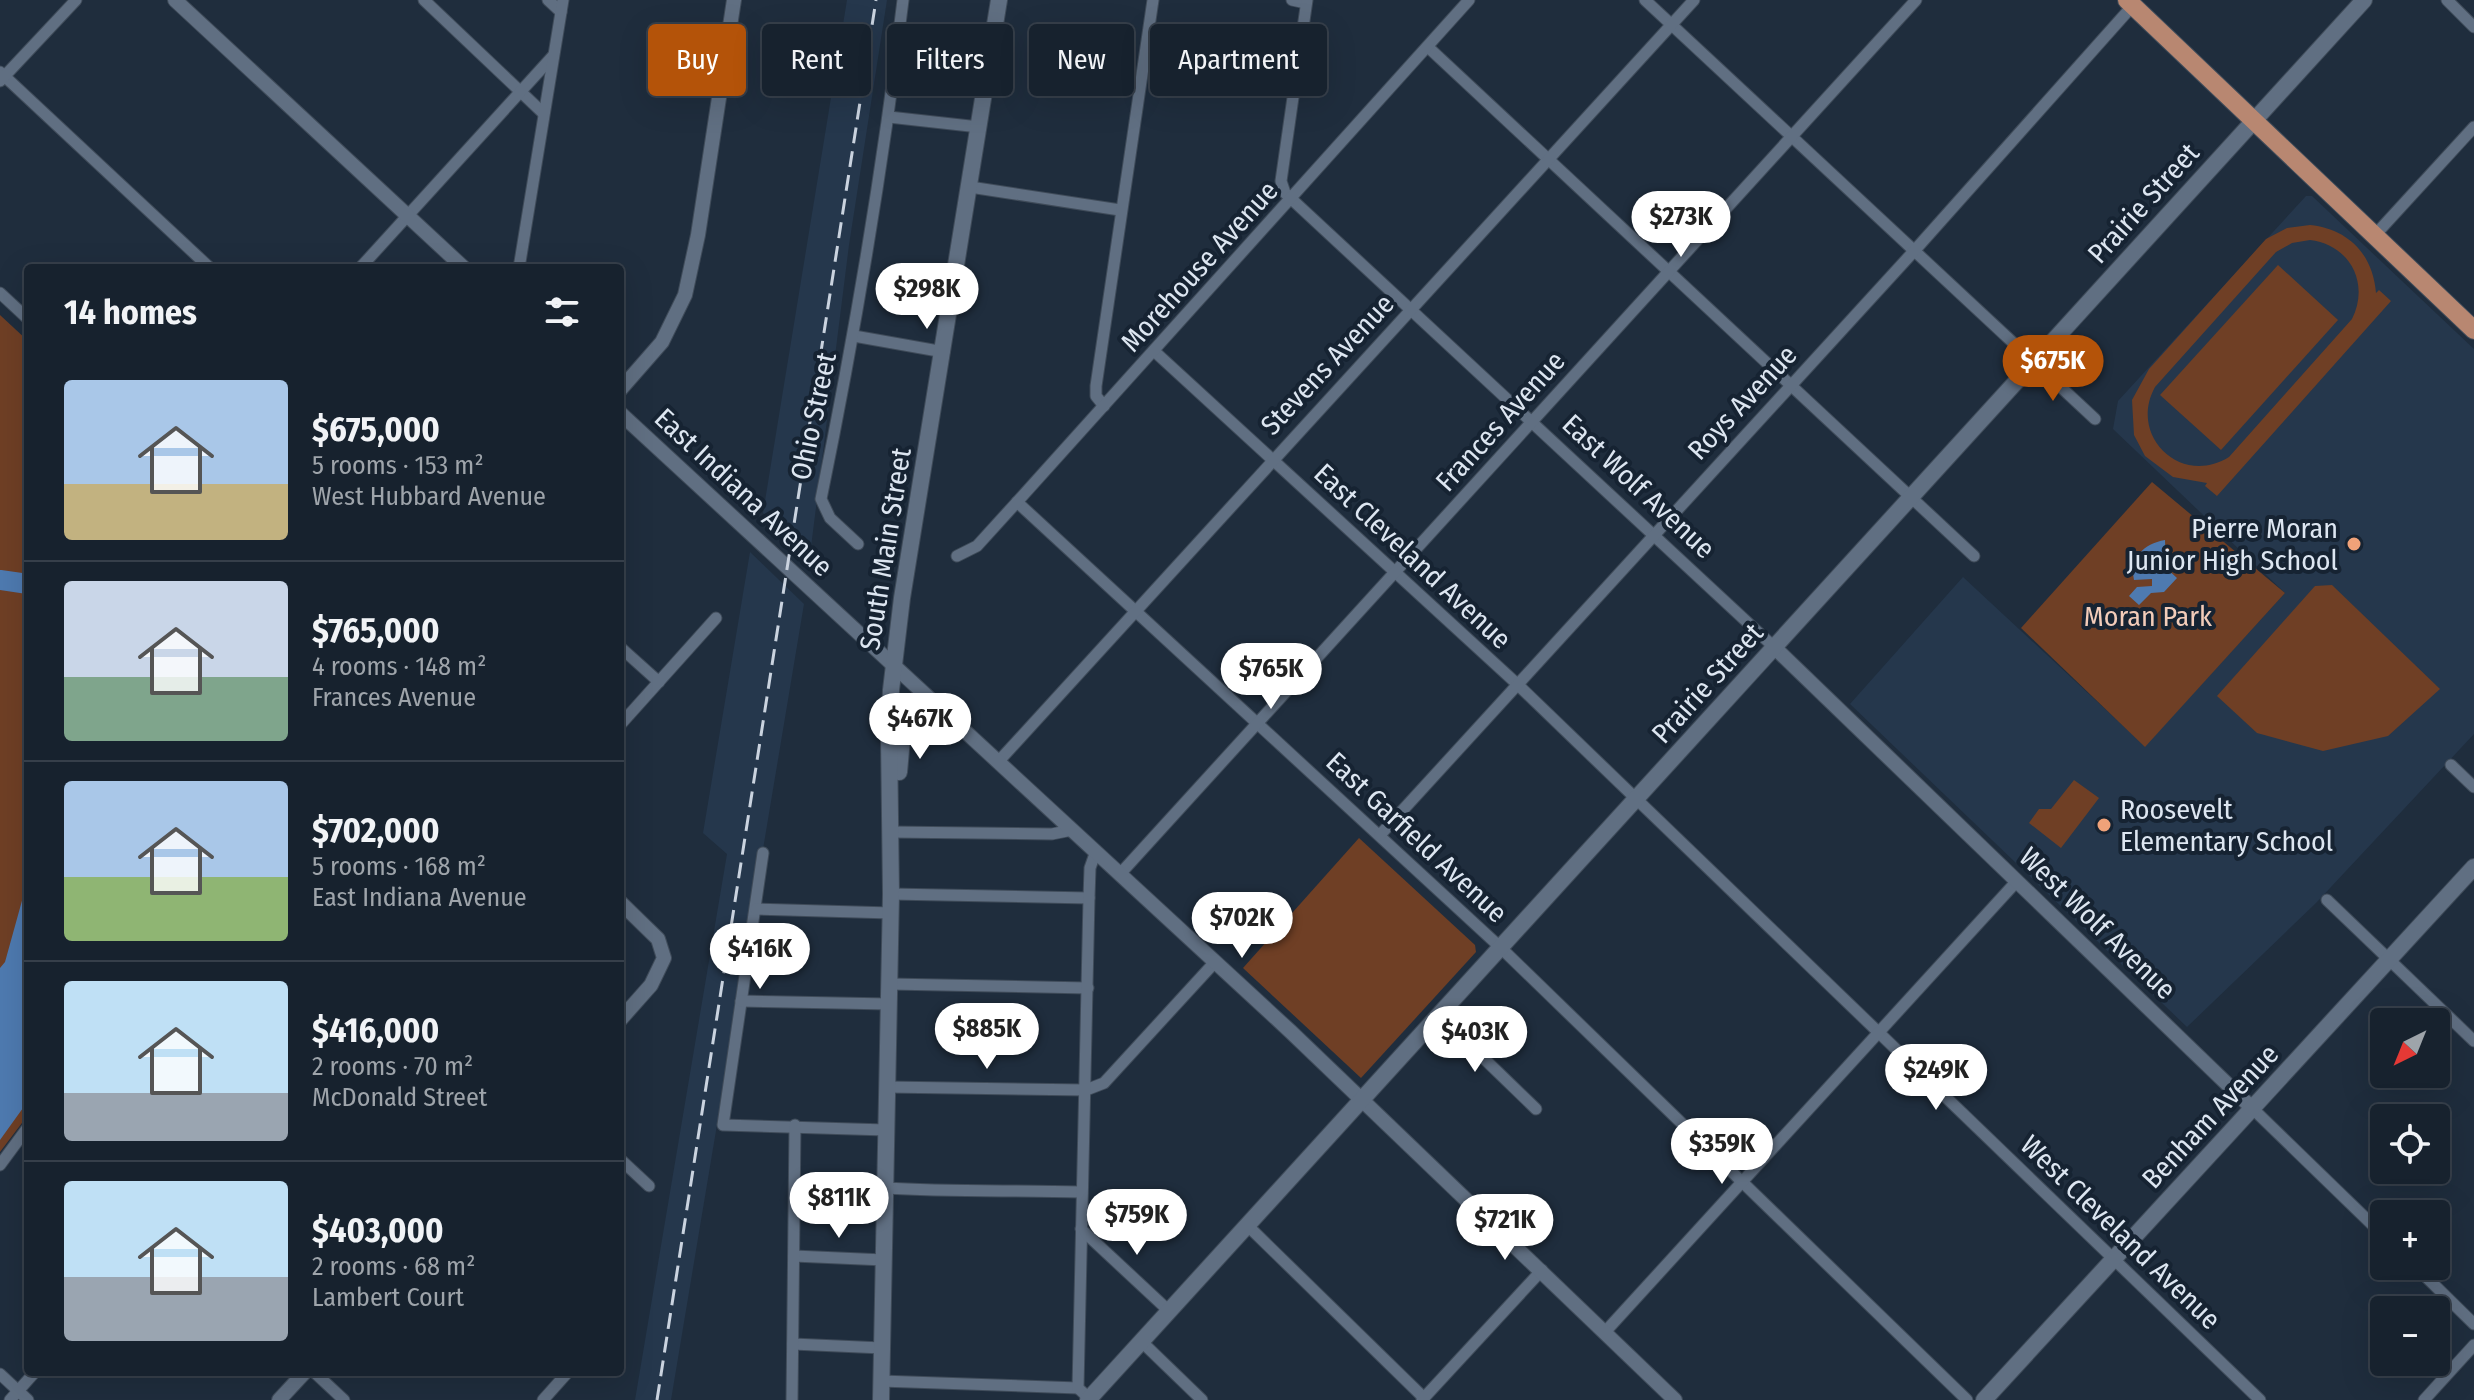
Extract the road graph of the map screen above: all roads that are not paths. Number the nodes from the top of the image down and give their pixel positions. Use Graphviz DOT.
graph roads {
  1 [pos="76,0"];
  2 [pos="175,0"];
  3 [pos="424,0"];
  4 [pos="548,0"];
  5 [pos="734,0"];
  6 [pos="903,0"];
  7 [pos="999,0"];
  8 [pos="1153,0"];
  9 [pos="1292,0"];
  10 [pos="1469,0"];
  11 [pos="1645,0"];
  12 [pos="1694,0"];
  13 [pos="1916,0"];
  14 [pos="2364,0"];
  15 [pos="2447,0"];
  16 [pos="1306,1"];
  17 [pos="2133,2"];
  18 [pos="562,6"];
  19 [pos="1671,25"];
  20 [pos="2474,27"];
  21 [pos="1429,48"];
  22 [pos="553,56"];
  23 [pos="2,76"];
  24 [pos="520,90"];
  25 [pos="542,112"];
  26 [pos="889,117"];
  27 [pos="2255,119"];
  28 [pos="979,127"];
  29 [pos="2474,127"];
  30 [pos="1793,137"];
  31 [pos="1548,159"];
  32 [pos="970,187"];
  33 [pos="1292,199"];
  34 [pos="1120,210"];
  35 [pos="407,216"];
  36 [pos="2376,234"];
  37 [pos="1915,250"];
  38 [pos="206,264"];
  39 [pos="364,264"];
  40 [pos="460,264"];
  41 [pos="520,264"];
  42 [pos="1669,272"];
  43 [pos="0,293"];
  44 [pos="1411,309"];
  45 [pos="24,315"];
  46 [pos="2474,330"];
  47 [pos="854,336"];
  48 [pos="1154,351"];
  49 [pos="944,352"];
  50 [pos="2035,361"];
  51 [pos="624,385"];
  52 [pos="1791,385"];
  53 [pos="1104,406"];
  54 [pos="624,417"];
  55 [pos="2095,419"];
  56 [pos="1533,420"];
  57 [pos="1272,459"];
  58 [pos="1912,496"];
  59 [pos="1017,502"];
  60 [pos="1655,533"];
  61 [pos="858,544"];
  62 [pos="957,556"];
  63 [pos="1974,556"];
  64 [pos="1395,574"];
  65 [pos="1136,610"];
  66 [pos="716,618"];
  67 [pos="1774,647"];
  68 [pos="624,651"];
  69 [pos="893,666"];
  70 [pos="659,682"];
  71 [pos="1516,683"];
  72 [pos="624,721"];
  73 [pos="953,723"];
  74 [pos="1259,723"];
  75 [pos="998,762"];
  76 [pos="2451,765"];
  77 [pos="2474,787"];
  78 [pos="891,795"];
  79 [pos="1637,798"];
  80 [pos="1072,830"];
  81 [pos="891,832"];
  82 [pos="1380,835"];
  83 [pos="1096,851"];
  84 [pos="763,853"];
  85 [pos="2474,867"];
  86 [pos="1120,874"];
  87 [pos="2017,881"];
  88 [pos="891,894"];
  89 [pos="1089,898"];
  90 [pos="2327,900"];
  91 [pos="624,906"];
  92 [pos="756,909"];
  93 [pos="891,913"];
  94 [pos="1500,947"];
  95 [pos="2389,960"];
  96 [pos="1215,962"];
  97 [pos="890,984"];
  98 [pos="1088,988"];
  99 [pos="741,1001"];
  100 [pos="889,1004"];
  101 [pos="624,1015"];
  102 [pos="1439,1015"];
  103 [pos="1879,1033"];
  104 [pos="2474,1041"];
  105 [pos="887,1087"];
  106 [pos="1086,1090"];
  107 [pos="1362,1098"];
  108 [pos="2252,1108"];
  109 [pos="1536,1109"];
  110 [pos="795,1125"];
  111 [pos="886,1130"];
  112 [pos="24,1132"];
  113 [pos="624,1163"];
  114 [pos="0,1165"];
  115 [pos="1743,1182"];
  116 [pos="649,1186"];
  117 [pos="885,1188"];
  118 [pos="1081,1192"];
  119 [pos="2370,1222"];
  120 [pos="1247,1225"];
  121 [pos="1081,1229"];
  122 [pos="794,1256"];
  123 [pos="2113,1257"];
  124 [pos="884,1260"];
  125 [pos="1542,1270"];
  126 [pos="2429,1280"];
  127 [pos="1169,1311"];
  128 [pos="2474,1324"];
  129 [pos="1605,1332"];
  130 [pos="1142,1342"];
  131 [pos="793,1344"];
  132 [pos="2474,1345"];
  133 [pos="882,1348"];
  134 [pos="0,1374"];
  135 [pos="32,1376"];
  136 [pos="301,1376"];
  137 [pos="318,1376"];
  138 [pos="564,1376"];
  139 [pos="881,1381"];
  140 [pos="14,1396"];
  141 [pos="1085,1396"];
  142 [pos="1423,1399"];
  143 [pos="28,1400"];
  144 [pos="279,1400"];
  145 [pos="344,1400"];
  146 [pos="543,1400"];
  147 [pos="792,1400"];
  148 [pos="881,1400"];
  149 [pos="1202,1400"];
  150 [pos="1675,1400"];
  151 [pos="1967,1400"];
  152 [pos="1984,1400"];
  153 [pos="2260,1400"];
  154 [pos="2424,1400"];
  1 -- 23 [label="street"];
  2 -- 35 [label="street"];
  3 -- 24 [label="street"];
  4 -- 18 [label="street"];
  5 -- 51 [label="street"];
  6 -- 26 [label="street, Ohio Street"];
  7 -- 28 [label="main road, South Main Street"];
  8 -- 34 [label="street"];
  9 -- 16 [label="street"];
  10 -- 21 [label="street, Morehouse Avenue"];
  11 -- 19 [label="street"];
  12 -- 19 [label="street, Stevens Avenue"];
  13 -- 30 [label="street, Frances Avenue"];
  14 -- 27 [label="main road, Prairie Street"];
  15 -- 20 [label="street"];
  16 -- 33 [label="street"];
  17 -- 27 [label="main road"];
  17 -- 37 [label="street, Roys Avenue"];
  18 -- 22 [label="street"];
  19 -- 30 [label="street"];
  19 -- 31 [label="street, Stevens Avenue"];
  21 -- 31 [label="street"];
  21 -- 33 [label="street, Morehouse Avenue"];
  22 -- 24 [label="street"];
  22 -- 25 [label="street"];
  23 -- 38 [label="street"];
  24 -- 25 [label="street"];
  24 -- 35 [label="street"];
  25 -- 41 [label="street"];
  26 -- 28 [label="street"];
  26 -- 47 [label="street, Ohio Street"];
  27 -- 36 [label="main road"];
  27 -- 50 [label="main road, Prairie Street"];
  28 -- 32 [label="main road, South Main Street"];
  29 -- 36 [label="street"];
  30 -- 37 [label="street"];
  30 -- 42 [label="street, Frances Avenue"];
  31 -- 42 [label="street"];
  31 -- 44 [label="street, Stevens Avenue"];
  32 -- 34 [label="street"];
  32 -- 49 [label="main road, South Main Street"];
  33 -- 44 [label="street, East Wolf Avenue"];
  33 -- 48 [label="street, Morehouse Avenue"];
  34 -- 53 [label="street"];
  35 -- 39 [label="street"];
  35 -- 40 [label="street"];
  36 -- 46 [label="main road"];
  37 -- 50 [label="street"];
  37 -- 52 [label="street, Roys Avenue"];
  42 -- 52 [label="street"];
  42 -- 56 [label="street, Frances Avenue"];
  43 -- 45 [label="street"];
  44 -- 56 [label="street, East Wolf Avenue"];
  44 -- 57 [label="street, Stevens Avenue"];
  47 -- 49 [label="street"];
  47 -- 61 [label="street, Ohio Street"];
  48 -- 53 [label="street, Morehouse Avenue"];
  48 -- 57 [label="street, East Cleveland Avenue"];
  49 -- 69 [label="main road, South Main Street"];
  50 -- 55 [label="street"];
  50 -- 58 [label="main road, Prairie Street"];
  52 -- 58 [label="street"];
  52 -- 60 [label="street, Roys Avenue"];
  53 -- 59 [label="street, Morehouse Avenue"];
  54 -- 69 [label="street, East Indiana Avenue"];
  56 -- 60 [label="street, East Wolf Avenue"];
  56 -- 64 [label="street, Frances Avenue"];
  57 -- 64 [label="street, East Cleveland Avenue"];
  57 -- 65 [label="street, Stevens Avenue"];
  58 -- 63 [label="street"];
  58 -- 67 [label="main road, Prairie Street"];
  59 -- 62 [label="street, Morehouse Avenue"];
  59 -- 65 [label="street, East Garfield Avenue"];
  60 -- 67 [label="street, East Wolf Avenue"];
  60 -- 71 [label="street, Roys Avenue"];
  64 -- 71 [label="street, East Cleveland Avenue"];
  64 -- 74 [label="street, Frances Avenue"];
  65 -- 74 [label="street, East Garfield Avenue"];
  65 -- 75 [label="street, Stevens Avenue"];
  66 -- 70 [label="street"];
  67 -- 79 [label="main road, Prairie Street"];
  67 -- 87 [label="street, West Wolf Avenue"];
  68 -- 70 [label="street"];
  69 -- 73 [label="street, East Indiana Avenue"];
  69 -- 78 [label="main road, South Main Street"];
  70 -- 72 [label="street"];
  71 -- 79 [label="street, East Cleveland Avenue"];
  71 -- 82 [label="street, Roys Avenue"];
  73 -- 75 [label="street, East Indiana Avenue"];
  73 -- 78 [label="main road"];
  74 -- 82 [label="street, East Garfield Avenue"];
  74 -- 86 [label="street, Frances Avenue"];
  75 -- 80 [label="street, East Indiana Avenue"];
  76 -- 77 [label="street"];
  78 -- 81 [label="main road, South Main Street"];
  79 -- 94 [label="main road, Prairie Street"];
  79 -- 103 [label="street, West Cleveland Avenue"];
  80 -- 81 [label="street"];
  80 -- 83 [label="street, East Indiana Avenue"];
  81 -- 88 [label="main road, South Main Street"];
  82 -- 94 [label="street, East Garfield Avenue"];
  83 -- 86 [label="street, East Indiana Avenue"];
  83 -- 89 [label="street"];
  84 -- 92 [label="street"];
  85 -- 95 [label="main road, Benham Avenue"];
  86 -- 96 [label="street, East Indiana Avenue"];
  87 -- 103 [label="street"];
  87 -- 108 [label="street, West Wolf Avenue"];
  88 -- 89 [label="street"];
  88 -- 93 [label="main road, South Main Street"];
  89 -- 98 [label="street"];
  90 -- 95 [label="street"];
  91 -- 101 [label="street"];
  92 -- 93 [label="street"];
  92 -- 99 [label="street"];
  93 -- 97 [label="main road, South Main Street"];
  94 -- 102 [label="main road, Prairie Street"];
  94 -- 115 [label="street, East Garfield Avenue"];
  95 -- 104 [label="street"];
  95 -- 108 [label="main road, Benham Avenue"];
  96 -- 106 [label="street"];
  96 -- 107 [label="street, East Indiana Avenue"];
  97 -- 98 [label="street"];
  97 -- 100 [label="main road, South Main Street"];
  98 -- 106 [label="street"];
  99 -- 100 [label="street"];
  99 -- 110 [label="street"];
  100 -- 105 [label="main road, South Main Street"];
  102 -- 107 [label="main road, Prairie Street"];
  102 -- 109 [label="street"];
  103 -- 115 [label="street"];
  103 -- 123 [label="street, West Cleveland Avenue"];
  105 -- 106 [label="street"];
  105 -- 111 [label="main road, South Main Street"];
  106 -- 118 [label="street"];
  107 -- 120 [label="main road, Prairie Street"];
  107 -- 125 [label="street, East Indiana Avenue"];
  108 -- 119 [label="street, West Wolf Avenue"];
  108 -- 123 [label="main road, Benham Avenue"];
  110 -- 111 [label="street"];
  110 -- 122 [label="street"];
  111 -- 117 [label="main road, South Main Street"];
  112 -- 114 [label="street"];
  113 -- 116 [label="street"];
  115 -- 129 [label="street"];
  115 -- 151 [label="street, East Garfield Avenue"];
  117 -- 118 [label="street"];
  117 -- 124 [label="main road, South Main Street"];
  118 -- 121 [label="street"];
  120 -- 127 [label="main road, Prairie Street"];
  120 -- 142 [label="street"];
  121 -- 127 [label="street"];
  121 -- 141 [label="street"];
  122 -- 124 [label="street"];
  122 -- 131 [label="street"];
  123 -- 152 [label="main road, Benham Avenue"];
  123 -- 153 [label="street, West Cleveland Avenue"];
  124 -- 133 [label="main road, South Main Street"];
  125 -- 129 [label="street, East Indiana Avenue"];
  125 -- 142 [label="street"];
  126 -- 128 [label="street"];
  127 -- 130 [label="main road, Prairie Street"];
  129 -- 150 [label="street, East Indiana Avenue"];
  130 -- 141 [label="main road, Prairie Street"];
  130 -- 149 [label="street"];
  131 -- 133 [label="street"];
  131 -- 147 [label="street"];
  132 -- 154 [label="street"];
  133 -- 139 [label="main road, South Main Street"];
  134 -- 140 [label="street"];
  135 -- 140 [label="street"];
  136 -- 144 [label="street"];
  137 -- 145 [label="street"];
  138 -- 146 [label="street"];
  139 -- 141 [label="street"];
  139 -- 148 [label="main road, South Main Street"];
  140 -- 143 [label="street"];
}
